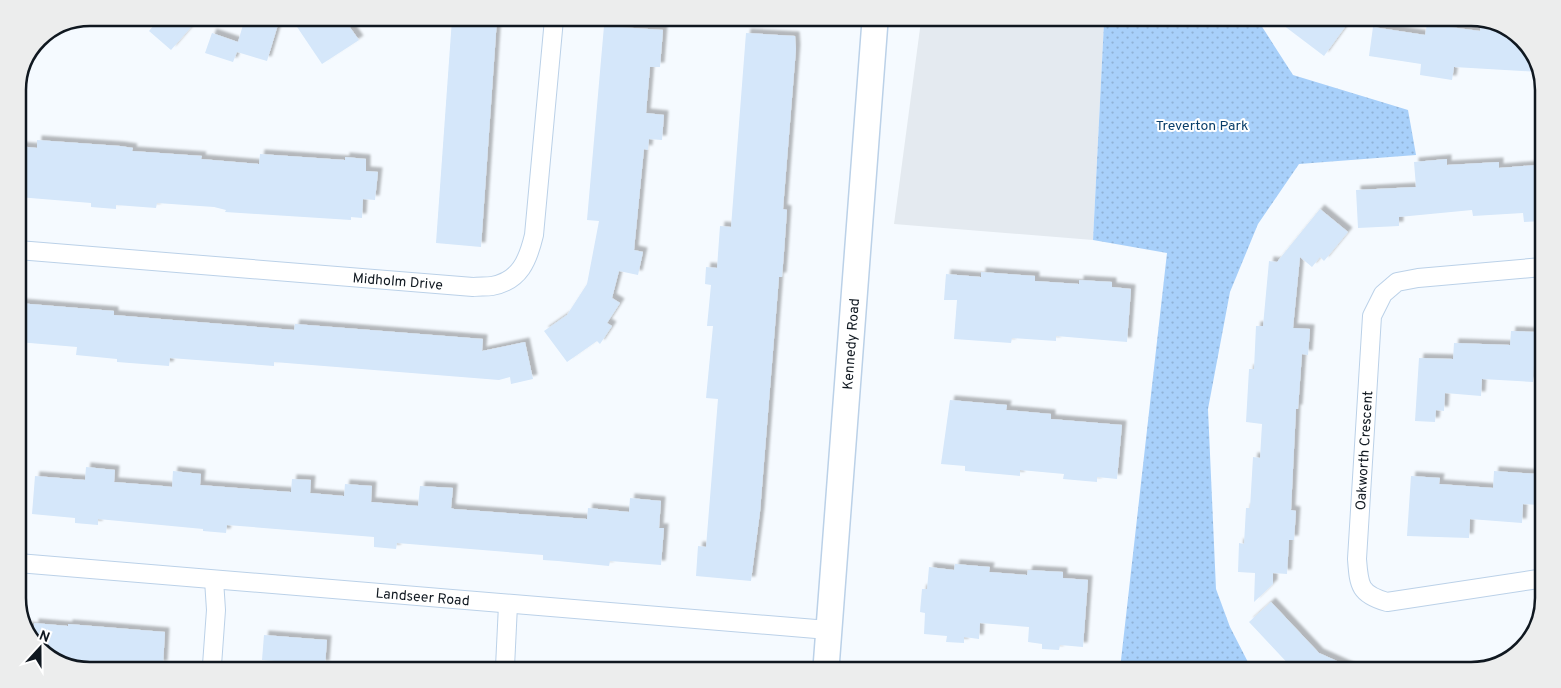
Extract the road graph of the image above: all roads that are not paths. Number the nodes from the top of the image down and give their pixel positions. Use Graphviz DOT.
graph roads {
  1 [pos="553,26"];
  2 [pos="875,26"];
  3 [pos="26,251"];
  4 [pos="1535,267"];
  5 [pos="26,564"];
  6 [pos="1535,579"];
  7 [pos="214,580"];
  8 [pos="508,605"];
  9 [pos="828,630"];
  10 [pos="212,662"];
  11 [pos="505,662"];
  12 [pos="826,662"];
  1 -- 3 [label="street, Midholm Drive"];
  2 -- 9 [label="main road, Kennedy Road"];
  4 -- 6 [label="street, Oakworth Crescent"];
  5 -- 7 [label="street, Landseer Road"];
  7 -- 8 [label="street, Landseer Road"];
  7 -- 10 [label="street"];
  8 -- 9 [label="street, Landseer Road"];
  8 -- 11 [label="street"];
  9 -- 12 [label="main road, Kennedy Road"];
}
